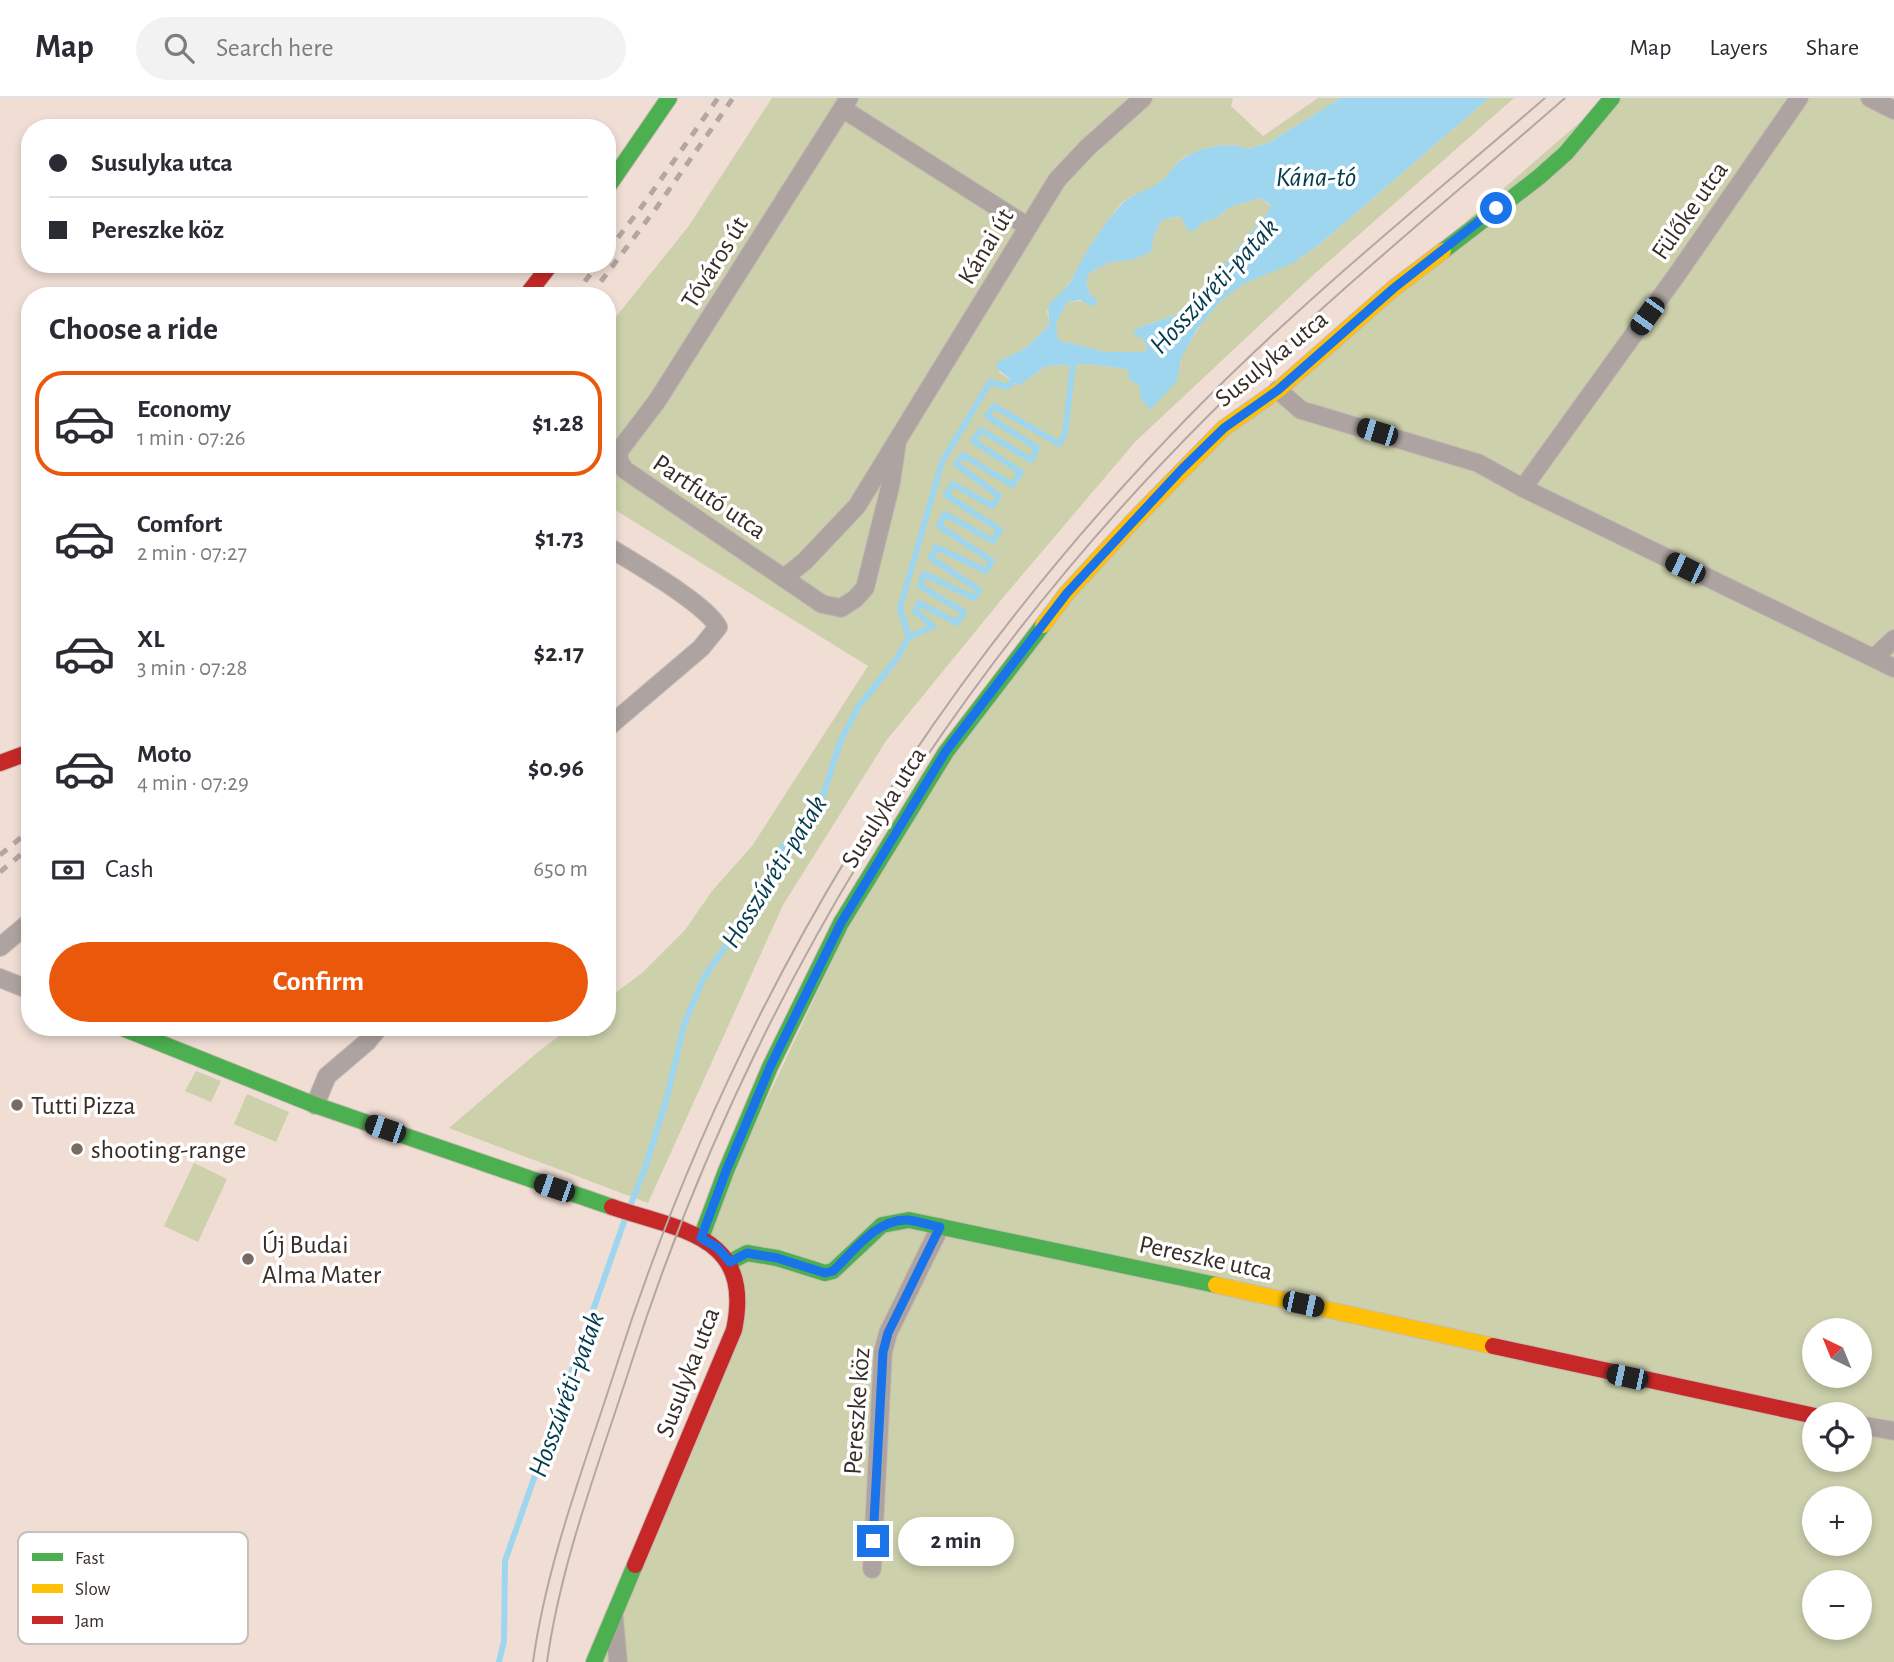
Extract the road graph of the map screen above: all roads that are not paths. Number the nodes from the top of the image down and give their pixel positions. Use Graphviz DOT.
graph roads {
  1 [pos="669,98"];
  2 [pos="1143,98"];
  3 [pos="1612,98"];
  4 [pos="1799,98"];
  5 [pos="1870,98"];
  6 [pos="846,103"];
  7 [pos="1894,110"];
  8 [pos="616,175"];
  9 [pos="1027,226"];
  10 [pos="544,273"];
  11 [pos="533,287"];
  12 [pos="1278,390"];
  13 [pos="897,442"];
  14 [pos="619,451"];
  15 [pos="1523,488"];
  16 [pos="616,552"];
  17 [pos="784,578"];
  18 [pos="1894,639"];
  19 [pos="1874,658"];
  20 [pos="1894,668"];
  21 [pos="616,720"];
  22 [pos="21,756"];
  23 [pos="0,763"];
  24 [pos="21,930"];
  25 [pos="0,947"];
  26 [pos="0,978"];
  27 [pos="21,986"];
  28 [pos="142,1036"];
  29 [pos="372,1036"];
  30 [pos="315,1105"];
  31 [pos="940,1227"];
  32 [pos="701,1238"];
  33 [pos="730,1262"];
  34 [pos="1802,1413"];
  35 [pos="1872,1426"];
  36 [pos="1894,1431"];
  37 [pos="872,1569"];
  38 [pos="614,1614"];
  39 [pos="594,1662"];
  40 [pos="618,1662"];
  1 -- 8 [label="street"];
  2 -- 9 [label="street, Kánai út"];
  3 -- 12 [label="street, Susulyka utca"];
  4 -- 15 [label="street, Fülőke utca"];
  5 -- 7 [label="street"];
  6 -- 9 [label="street"];
  6 -- 14 [label="street, Tóváros út"];
  9 -- 13 [label="street, Kánai út"];
  10 -- 11 [label="street"];
  12 -- 15 [label="street"];
  12 -- 32 [label="street, Susulyka utca"];
  13 -- 17 [label="street, Kánai út"];
  13 -- 17 [label="street, Kánai út"];
  14 -- 17 [label="street, Partfutó utca"];
  15 -- 19 [label="street"];
  16 -- 21 [label="street"];
  18 -- 19 [label="street"];
  19 -- 20 [label="street"];
  22 -- 23 [label="street"];
  24 -- 25 [label="street"];
  26 -- 27 [label="street"];
  28 -- 30 [label="street"];
  29 -- 30 [label="street"];
  30 -- 32 [label="street"];
  31 -- 33 [label="street, Pereszke utca"];
  31 -- 34 [label="street, Pereszke utca"];
  31 -- 37 [label="street, Pereszke köz"];
  32 -- 33 [label="street"];
  33 -- 38 [label="street, Susulyka utca"];
  35 -- 36 [label="street"];
  38 -- 39 [label="street, Susulyka utca"];
  38 -- 40 [label="street"];
}
